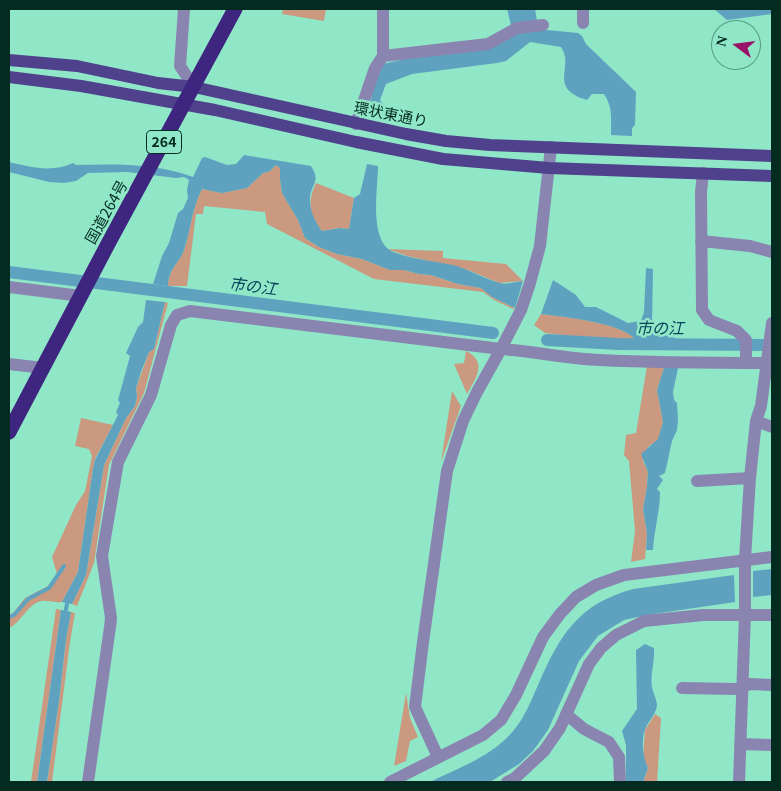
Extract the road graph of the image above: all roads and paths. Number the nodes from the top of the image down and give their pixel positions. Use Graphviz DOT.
graph roads {
  1 [pos="184,9"];
  2 [pos="235,9"];
  3 [pos="383,9"];
  4 [pos="582,9"];
  5 [pos="583,23"];
  6 [pos="543,25"];
  7 [pos="382,56"];
  8 [pos="9,60"];
  9 [pos="9,77"];
  10 [pos="194,87"];
  11 [pos="183,105"];
  12 [pos="356,124"];
  13 [pos="551,147"];
  14 [pos="772,156"];
  15 [pos="549,168"];
  16 [pos="703,173"];
  17 [pos="772,176"];
  18 [pos="701,240"];
  19 [pos="772,252"];
  20 [pos="9,287"];
  21 [pos="81,296"];
  22 [pos="772,323"];
  23 [pos="501,349"];
  24 [pos="746,351"];
  25 [pos="769,360"];
  26 [pos="9,364"];
  27 [pos="43,368"];
  28 [pos="756,421"];
  29 [pos="772,427"];
  30 [pos="9,432"];
  31 [pos="750,478"];
  32 [pos="697,480"];
  33 [pos="772,557"];
  34 [pos="745,559"];
  35 [pos="745,612"];
  36 [pos="772,615"];
  37 [pos="772,685"];
  38 [pos="743,686"];
  39 [pos="682,688"];
  40 [pos="566,714"];
  41 [pos="740,744"];
  42 [pos="772,745"];
  43 [pos="438,757"];
  44 [pos="88,782"];
  45 [pos="390,782"];
  46 [pos="507,782"];
  47 [pos="620,782"];
  48 [pos="739,782"];
  1 -- 10 [label="street"];
  2 -- 10 [label="highway, 国道264号 / 264"];
  3 -- 7 [label="street"];
  4 -- 5 [label="street"];
  6 -- 7 [label="street"];
  7 -- 12 [label="street"];
  8 -- 10 [label="main road, 環状東通り"];
  9 -- 11 [label="main road"];
  10 -- 11 [label="highway, 国道264号 / 264"];
  10 -- 12 [label="main road, 環状東通り"];
  11 -- 15 [label="main road"];
  11 -- 21 [label="highway, 国道264号 / 264"];
  12 -- 13 [label="main road, 環状東通り"];
  13 -- 14 [label="main road, 環状東通り"];
  13 -- 15 [label="street"];
  15 -- 16 [label="main road"];
  15 -- 23 [label="street"];
  16 -- 17 [label="main road"];
  16 -- 18 [label="street"];
  18 -- 19 [label="street"];
  18 -- 24 [label="street"];
  20 -- 21 [label="street"];
  21 -- 27 [label="highway, 国道264号 / 264"];
  22 -- 25 [label="street"];
  23 -- 24 [label="street"];
  23 -- 43 [label="street"];
  23 -- 44 [label="street"];
  24 -- 25 [label="street"];
  25 -- 28 [label="street"];
  26 -- 27 [label="street"];
  27 -- 30 [label="highway, 国道264号 / 264"];
  28 -- 29 [label="street"];
  28 -- 31 [label="street"];
  31 -- 32 [label="street"];
  31 -- 34 [label="street"];
  33 -- 34 [label="street"];
  34 -- 35 [label="street"];
  34 -- 43 [label="street"];
  35 -- 36 [label="street"];
  35 -- 38 [label="street"];
  35 -- 40 [label="street"];
  37 -- 38 [label="street"];
  38 -- 39 [label="street"];
  38 -- 41 [label="street"];
  40 -- 46 [label="street"];
  40 -- 47 [label="street"];
  41 -- 42 [label="street"];
  41 -- 48 [label="street"];
  43 -- 45 [label="street"];
}
